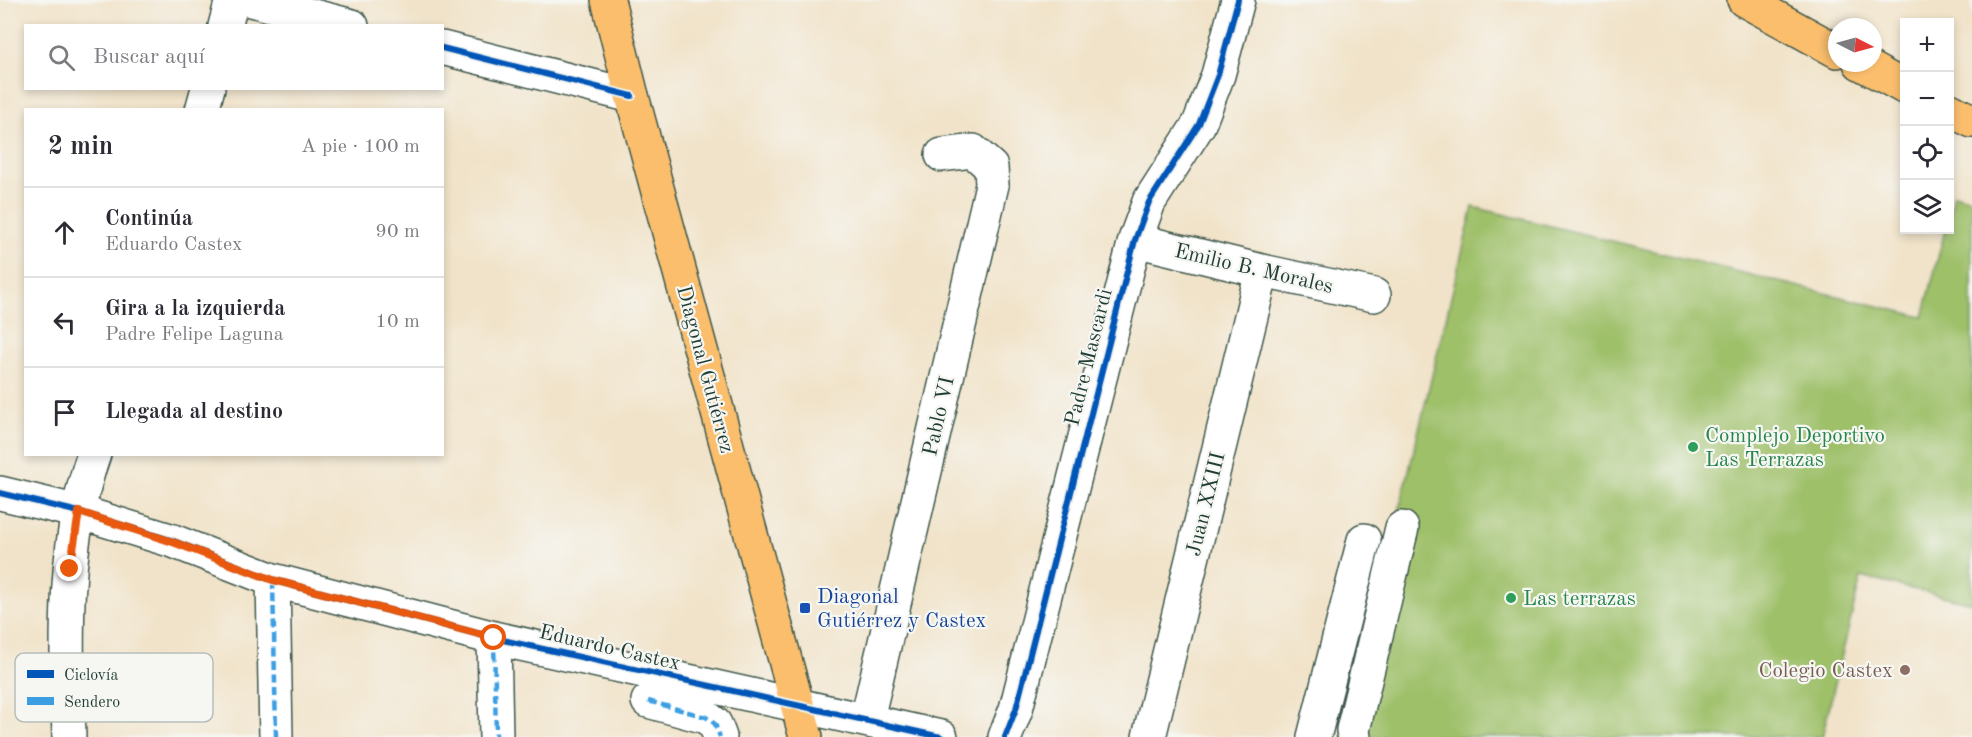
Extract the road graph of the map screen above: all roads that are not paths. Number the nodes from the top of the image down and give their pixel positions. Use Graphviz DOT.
graph roads {
  1 [pos="232,0"];
  2 [pos="250,0"];
  3 [pos="608,0"];
  4 [pos="1238,0"];
  5 [pos="1744,0"];
  6 [pos="226,24"];
  7 [pos="344,24"];
  8 [pos="1828,46"];
  9 [pos="444,49"];
  10 [pos="1877,72"];
  11 [pos="1900,84"];
  12 [pos="207,90"];
  13 [pos="632,96"];
  14 [pos="203,108"];
  15 [pos="1954,112"];
  16 [pos="1972,121"];
  17 [pos="942,155"];
  18 [pos="1135,240"];
  19 [pos="1262,271"];
  20 [pos="1374,295"];
  21 [pos="93,456"];
  22 [pos="0,493"];
  23 [pos="79,512"];
  24 [pos="1402,528"];
  25 [pos="1364,540"];
  26 [pos="273,580"];
  27 [pos="494,638"];
  28 [pos="68,653"];
  29 [pos="648,701"];
  30 [pos="867,719"];
  31 [pos="69,722"];
  32 [pos="802,722"];
  33 [pos="69,737"];
  34 [pos="276,737"];
  35 [pos="496,737"];
  36 [pos="720,737"];
  37 [pos="941,737"];
  38 [pos="1005,737"];
  39 [pos="1149,737"];
  40 [pos="1314,737"];
  41 [pos="1354,737"];
  1 -- 6 [label="street"];
  2 -- 7 [label="street"];
  3 -- 13 [label="main road, Diagonal Gutiérrez"];
  4 -- 18 [label="street, Padre Mascardi"];
  5 -- 8 [label="main road"];
  9 -- 13 [label="street"];
  10 -- 11 [label="main road"];
  12 -- 14 [label="street"];
  13 -- 32 [label="main road, Diagonal Gutiérrez"];
  15 -- 16 [label="main road"];
  17 -- 30 [label="street, Pablo VI"];
  18 -- 19 [label="street, Emilio B. Morales"];
  18 -- 38 [label="street, Padre Mascardi"];
  19 -- 20 [label="street, Emilio B. Morales"];
  19 -- 39 [label="street, Juan XXIII"];
  21 -- 23 [label="street"];
  22 -- 23 [label="street, Eduardo Castex"];
  23 -- 26 [label="street, Eduardo Castex"];
  23 -- 28 [label="street"];
  24 -- 41 [label="street"];
  25 -- 40 [label="street"];
  26 -- 27 [label="street, Eduardo Castex"];
  26 -- 34 [label="street"];
  27 -- 32 [label="street, Eduardo Castex"];
  27 -- 35 [label="street"];
  29 -- 36 [label="street"];
  30 -- 32 [label="street, Eduardo Castex"];
  30 -- 37 [label="street, Eduardo Castex"];
  31 -- 33 [label="street"];
}
